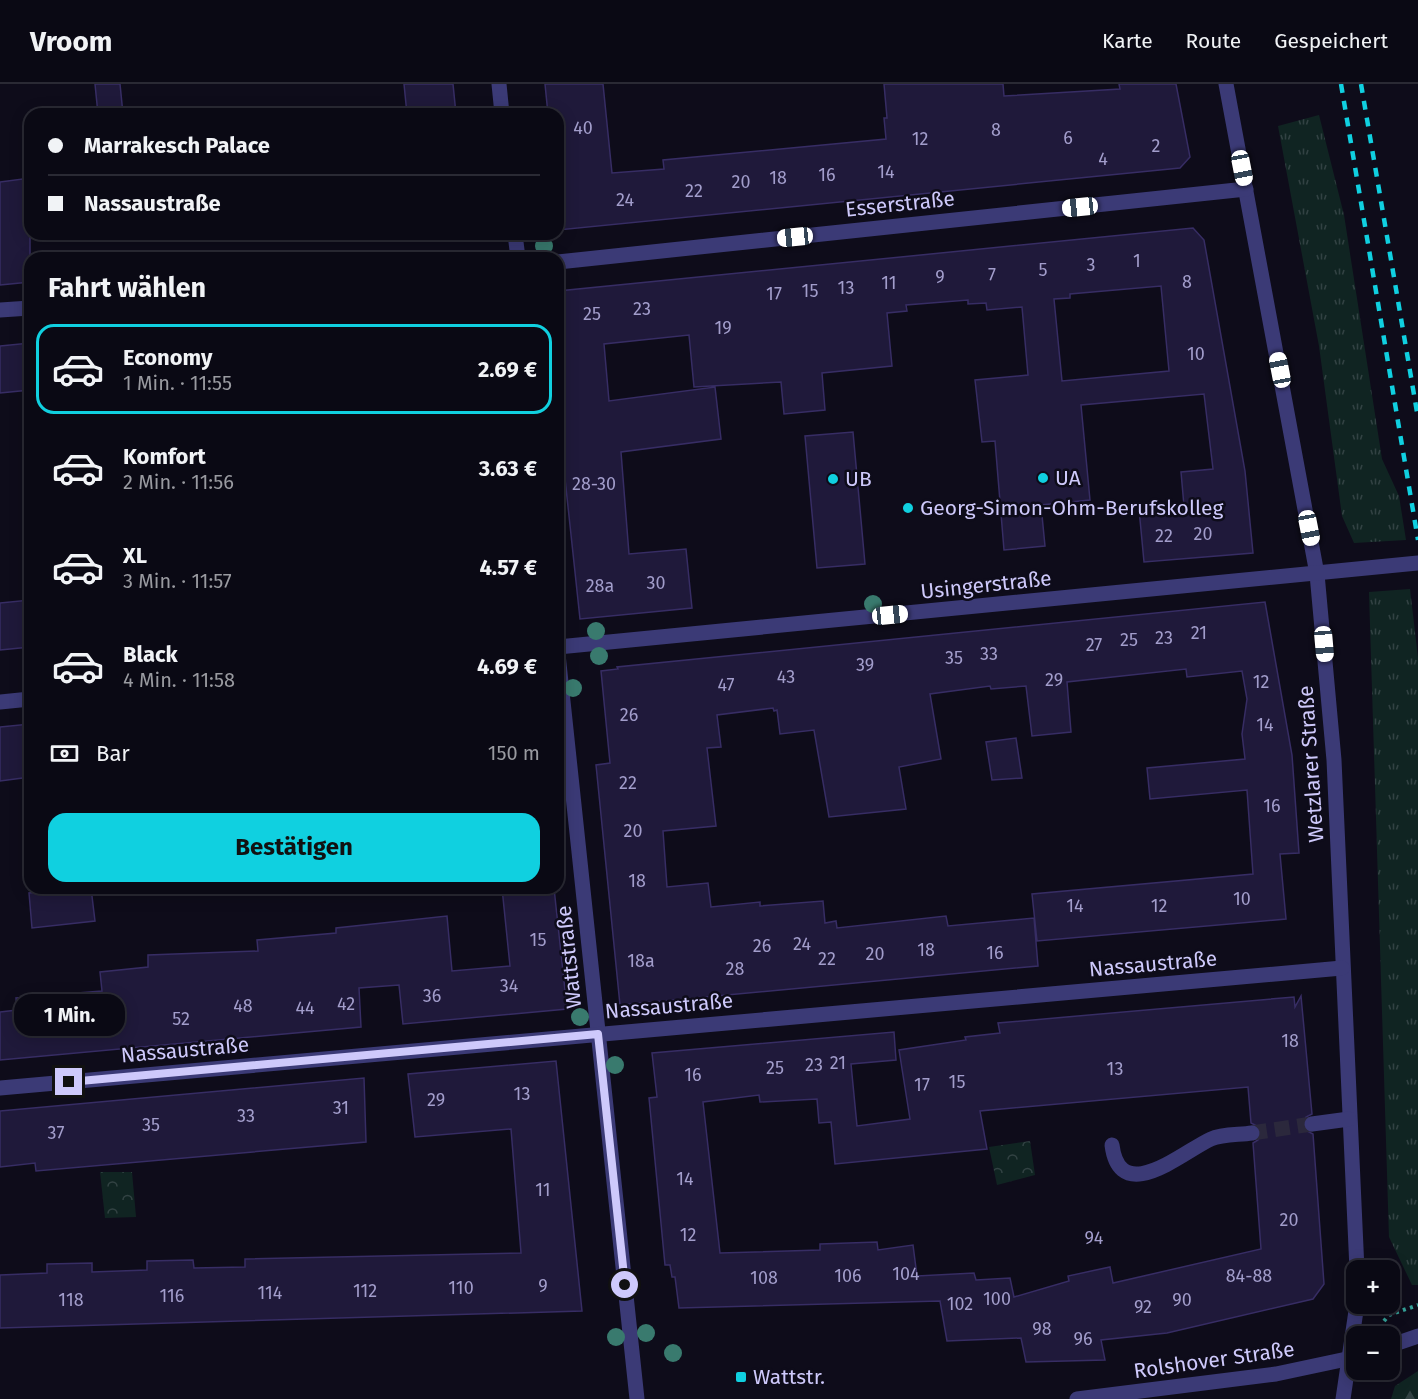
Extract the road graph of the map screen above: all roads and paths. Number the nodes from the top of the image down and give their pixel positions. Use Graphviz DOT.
graph roads {
  1 [pos="499,84"];
  2 [pos="1226,84"];
  3 [pos="501,108"];
  4 [pos="1246,189"];
  5 [pos="564,261"];
  6 [pos="24,308"];
  7 [pos="0,310"];
  8 [pos="1418,563"];
  9 [pos="1317,574"];
  10 [pos="564,646"];
  11 [pos="24,700"];
  12 [pos="0,702"];
  13 [pos="564,711"];
  14 [pos="1342,968"];
  15 [pos="598,1034"];
  16 [pos="0,1088"];
  17 [pos="1349,1119"];
  18 [pos="1312,1124"];
  19 [pos="1252,1133"];
  20 [pos="1112,1145"];
  21 [pos="1356,1260"];
  22 [pos="1418,1336"];
  23 [pos="1400,1342"];
  24 [pos="1346,1359"];
  25 [pos="1348,1380"];
  26 [pos="637,1399"];
  27 [pos="1077,1399"];
  28 [pos="1343,1399"];
  1 -- 3 [label="street"];
  2 -- 4 [label="street, Wetzlarer Straße"];
  4 -- 5 [label="street, Esserstraße"];
  4 -- 9 [label="street, Wetzlarer Straße"];
  6 -- 7 [label="street"];
  8 -- 9 [label="street, Usingerstraße"];
  9 -- 10 [label="street, Usingerstraße"];
  9 -- 14 [label="street, Wetzlarer Straße"];
  11 -- 12 [label="street"];
  13 -- 15 [label="street, Wattstraße"];
  14 -- 15 [label="street, Nassaustraße"];
  14 -- 17 [label="street, Wetzlarer Straße"];
  15 -- 16 [label="street, Nassaustraße"];
  15 -- 26 [label="street, Wattstraße"];
  17 -- 18 [label="street"];
  17 -- 21 [label="street, Wetzlarer Straße"];
  19 -- 20 [label="street"];
  22 -- 23 [label="street"];
  24 -- 27 [label="street, Rolshover Straße"];
  25 -- 28 [label="street"];
}
